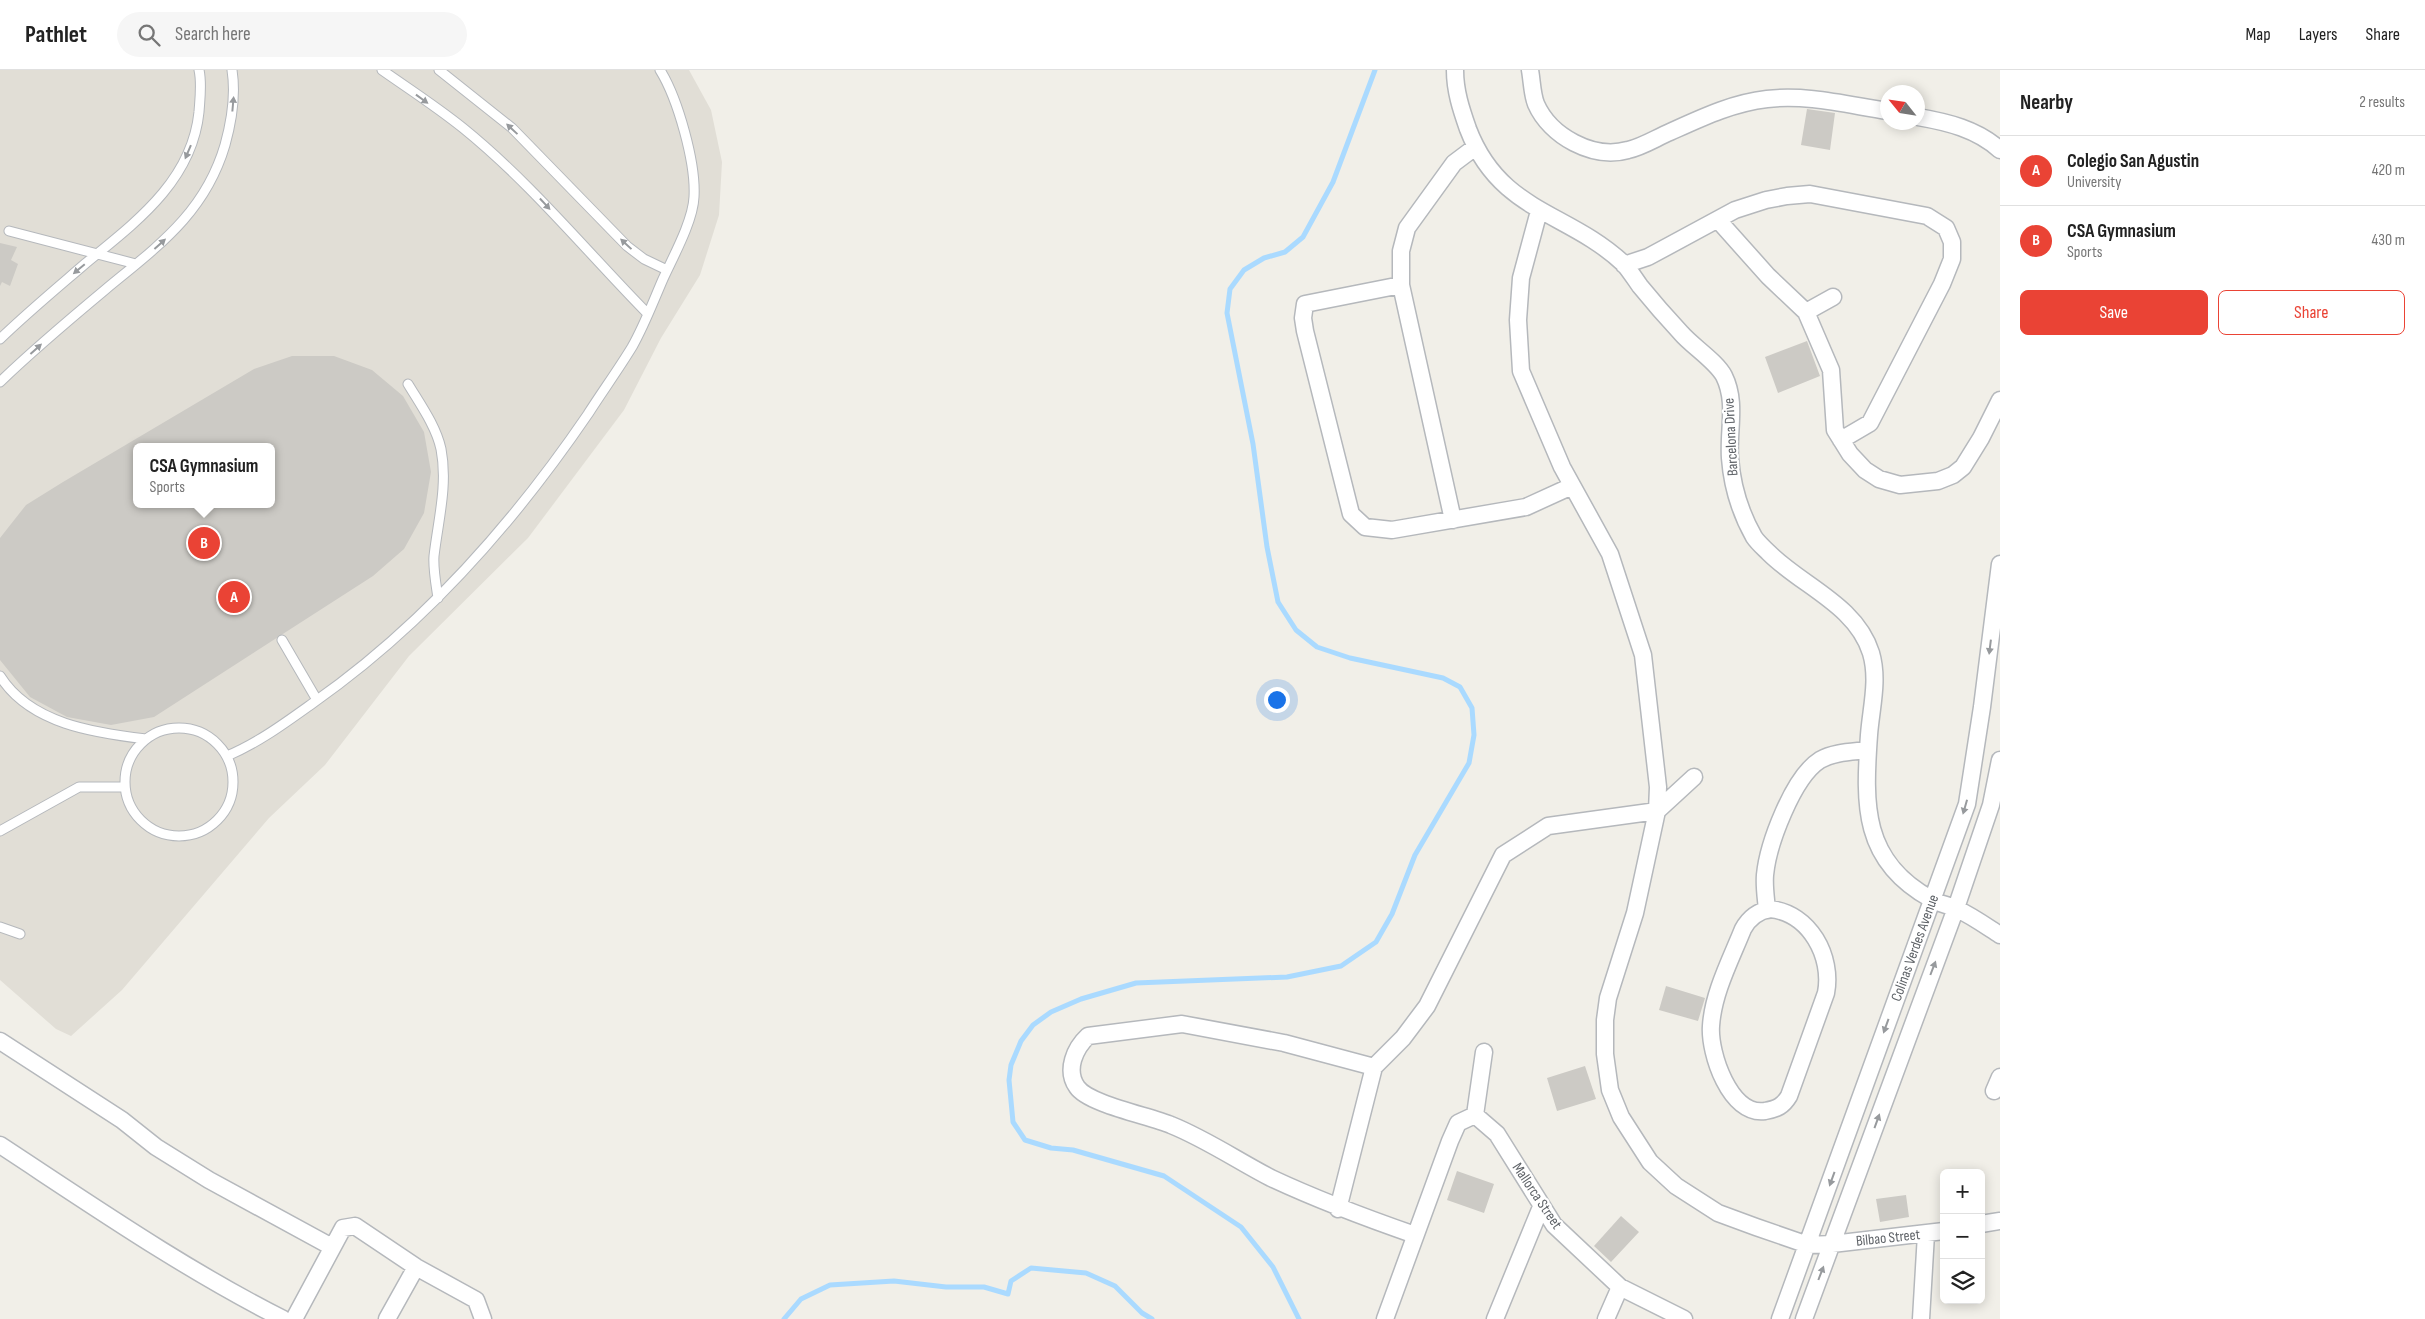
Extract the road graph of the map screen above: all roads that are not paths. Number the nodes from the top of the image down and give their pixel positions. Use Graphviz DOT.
graph roads {
  1 [pos="199,70"];
  2 [pos="232,70"];
  3 [pos="382,70"];
  4 [pos="439,70"];
  5 [pos="660,70"];
  6 [pos="1455,70"];
  7 [pos="1530,70"];
  8 [pos="1880,110"];
  9 [pos="1925,118"];
  10 [pos="1474,148"];
  11 [pos="2000,150"];
  12 [pos="1539,210"];
  13 [pos="1718,220"];
  14 [pos="9,231"];
  15 [pos="97,254"];
  16 [pos="136,264"];
  17 [pos="1624,265"];
  18 [pos="667,270"];
  19 [pos="1401,285"];
  20 [pos="1833,297"];
  21 [pos="1806,312"];
  22 [pos="648,314"];
  23 [pos="0,339"];
  24 [pos="0,382"];
  25 [pos="408,384"];
  26 [pos="2000,400"];
  27 [pos="1841,440"];
  28 [pos="1572,486"];
  29 [pos="1453,520"];
  30 [pos="2000,564"];
  31 [pos="438,598"];
  32 [pos="282,640"];
  33 [pos="0,676"];
  34 [pos="317,700"];
  35 [pos="146,739"];
  36 [pos="1868,750"];
  37 [pos="227,756"];
  38 [pos="2000,760"];
  39 [pos="1694,777"];
  40 [pos="125,787"];
  41 [pos="1657,811"];
  42 [pos="0,831"];
  43 [pos="1933,900"];
  44 [pos="1956,908"];
  45 [pos="1767,910"];
  46 [pos="0,927"];
  47 [pos="20,934"];
  48 [pos="2000,935"];
  49 [pos="0,1040"];
  50 [pos="1484,1052"];
  51 [pos="1374,1067"];
  52 [pos="1475,1115"];
  53 [pos="0,1145"];
  54 [pos="1541,1206"];
  55 [pos="1338,1209"];
  56 [pos="2000,1221"];
  57 [pos="1985,1223"];
  58 [pos="1940,1232"];
  59 [pos="1926,1234"];
  60 [pos="1415,1235"];
  61 [pos="1832,1244"];
  62 [pos="1808,1245"];
  63 [pos="332,1247"];
  64 [pos="416,1267"];
  65 [pos="1620,1287"];
  66 [pos="283,1319"];
  67 [pos="294,1319"];
  68 [pos="387,1319"];
  69 [pos="483,1319"];
  70 [pos="1385,1319"];
  71 [pos="1495,1319"];
  72 [pos="1606,1319"];
  73 [pos="1684,1319"];
  74 [pos="1780,1319"];
  75 [pos="1804,1319"];
  76 [pos="1921,1319"];
  1 -- 15 [label="lane, one-way"];
  16 -- 2 [label="lane, one-way"];
  3 -- 22 [label="lane, one-way"];
  18 -- 4 [label="lane, one-way"];
  5 -- 18 [label="lane"];
  6 -- 10 [label="street, Barcelona Drive"];
  7 -- 8 [label="street"];
  9 -- 11 [label="street"];
  10 -- 12 [label="street, Barcelona Drive"];
  10 -- 19 [label="street"];
  12 -- 17 [label="street, Barcelona Drive"];
  12 -- 28 [label="street"];
  13 -- 17 [label="street"];
  13 -- 21 [label="street"];
  13 -- 27 [label="street"];
  14 -- 15 [label="lane"];
  15 -- 16 [label="lane"];
  15 -- 23 [label="lane, one-way"];
  24 -- 16 [label="lane, one-way"];
  17 -- 36 [label="street, Barcelona Drive"];
  18 -- 22 [label="lane"];
  19 -- 29 [label="street"];
  19 -- 29 [label="street"];
  20 -- 21 [label="street"];
  21 -- 27 [label="street"];
  22 -- 31 [label="lane"];
  25 -- 31 [label="lane"];
  26 -- 27 [label="street"];
  28 -- 29 [label="street"];
  28 -- 41 [label="street"];
  30 -- 43 [label="street, Colinas Verdes Avenue, one-way"];
  31 -- 34 [label="lane"];
  32 -- 34 [label="lane"];
  33 -- 35 [label="lane"];
  34 -- 37 [label="lane"];
  35 -- 37 [label="lane"];
  35 -- 40 [label="lane"];
  36 -- 43 [label="street, Barcelona Drive"];
  36 -- 45 [label="street"];
  37 -- 40 [label="lane"];
  38 -- 44 [label="street, Colinas Verdes Avenue"];
  39 -- 41 [label="street"];
  40 -- 42 [label="lane"];
  41 -- 51 [label="street"];
  41 -- 62 [label="street"];
  43 -- 44 [label="street, Barcelona Drive"];
  43 -- 62 [label="street, Colinas Verdes Avenue, one-way"];
  44 -- 48 [label="street, Barcelona Drive"];
  61 -- 44 [label="street, Colinas Verdes Avenue, one-way"];
  45 -- 45 [label="street"];
  46 -- 47 [label="lane"];
  49 -- 63 [label="street"];
  50 -- 52 [label="street"];
  51 -- 55 [label="street"];
  51 -- 55 [label="street"];
  52 -- 54 [label="street, Mallorca Street"];
  52 -- 60 [label="street"];
  53 -- 66 [label="street"];
  54 -- 65 [label="street, Mallorca Street"];
  54 -- 71 [label="street"];
  55 -- 60 [label="street"];
  56 -- 57 [label="street"];
  58 -- 59 [label="street, Bilbao Street"];
  59 -- 61 [label="street, Bilbao Street"];
  59 -- 76 [label="street"];
  60 -- 70 [label="street"];
  61 -- 62 [label="street, Bilbao Street"];
  75 -- 61 [label="street, Colinas Verdes Avenue, one-way"];
  62 -- 74 [label="street, Colinas Verdes Avenue"];
  63 -- 64 [label="street"];
  63 -- 67 [label="street"];
  64 -- 68 [label="street"];
  64 -- 69 [label="street"];
  65 -- 72 [label="street"];
  65 -- 73 [label="street, Mallorca Street"];
}
